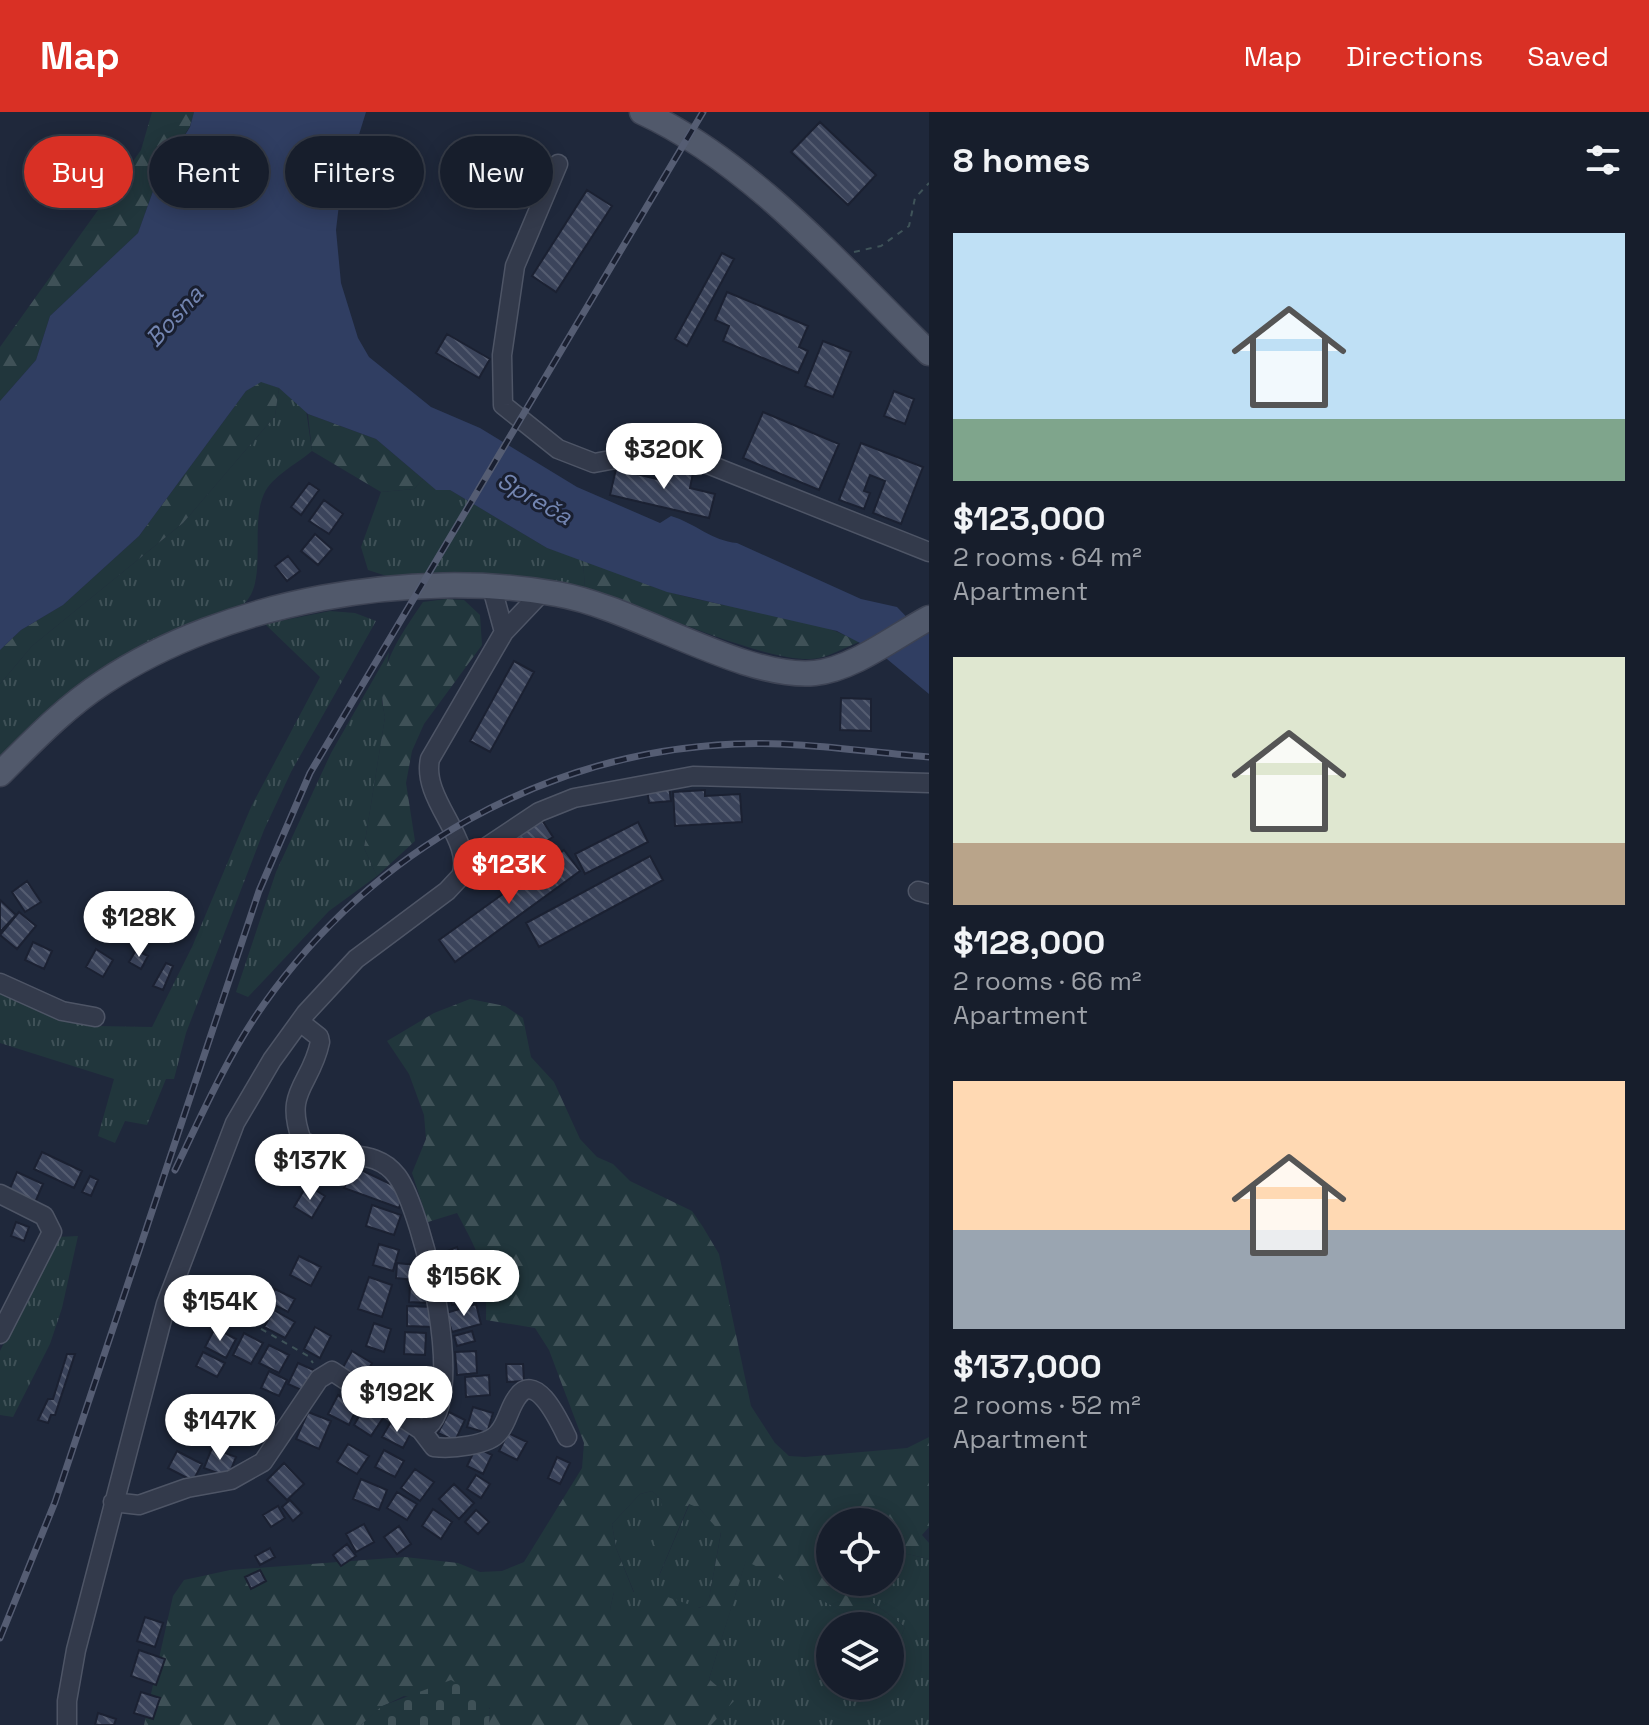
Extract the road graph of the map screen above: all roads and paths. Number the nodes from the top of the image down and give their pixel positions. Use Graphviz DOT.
graph roads {
  1 [pos="642,112"];
  2 [pos="558,164"];
  3 [pos="929,183"];
  4 [pos="845,255"];
  5 [pos="929,353"];
  6 [pos="929,552"];
  7 [pos="492,588"];
  8 [pos="542,592"];
  9 [pos="929,618"];
  10 [pos="504,632"];
  11 [pos="0,774"];
  12 [pos="929,783"];
  13 [pos="464,862"];
  14 [pos="0,983"];
  15 [pos="95,1017"];
  16 [pos="300,1022"];
  17 [pos="0,1194"];
  18 [pos="209,1299"];
  19 [pos="0,1334"];
  20 [pos="323,1376"];
  21 [pos="421,1430"];
  22 [pos="567,1437"];
  23 [pos="113,1502"];
  24 [pos="67,1725"];
  1 -- 5 [label="main road"];
  2 -- 6 [label="street"];
  3 -- 4 [label="path"];
  7 -- 8 [label="main road"];
  7 -- 10 [label="street"];
  7 -- 11 [label="main road"];
  8 -- 9 [label="main road"];
  8 -- 10 [label="street"];
  10 -- 13 [label="street"];
  12 -- 13 [label="street"];
  13 -- 16 [label="street"];
  14 -- 15 [label="street"];
  16 -- 21 [label="street"];
  16 -- 23 [label="street"];
  17 -- 19 [label="street"];
  18 -- 20 [label="path"];
  20 -- 21 [label="street"];
  20 -- 23 [label="street"];
  21 -- 22 [label="street"];
  23 -- 24 [label="street"];
}
